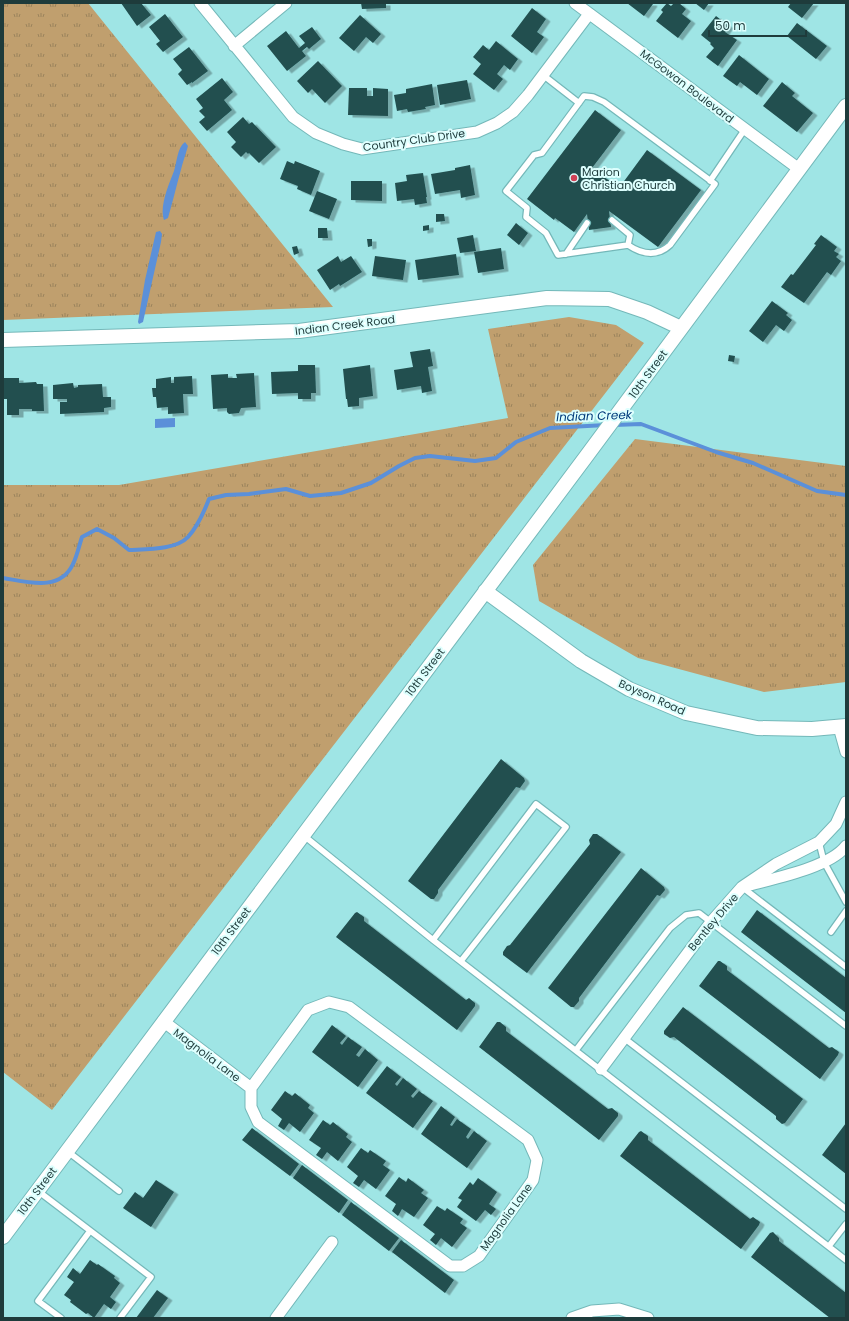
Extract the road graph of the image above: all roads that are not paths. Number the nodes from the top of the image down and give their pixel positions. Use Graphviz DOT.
graph roads {
  1 [pos="200,3"];
  2 [pos="286,3"];
  3 [pos="576,3"];
  4 [pos="589,14"];
  5 [pos="234,46"];
  6 [pos="543,75"];
  7 [pos="579,103"];
  8 [pos="846,106"];
  9 [pos="745,129"];
  10 [pos="799,169"];
  11 [pos="710,181"];
  12 [pos="612,220"];
  13 [pos="587,223"];
  14 [pos="628,245"];
  15 [pos="566,254"];
  16 [pos="681,328"];
  17 [pos="3,340"];
  18 [pos="485,591"];
  19 [pos="842,726"];
  20 [pos="846,752"];
  21 [pos="846,802"];
  22 [pos="303,835"];
  23 [pos="819,842"];
  24 [pos="846,846"];
  25 [pos="824,862"];
  26 [pos="742,887"];
  27 [pos="846,902"];
  28 [pos="846,911"];
  29 [pos="711,922"];
  30 [pos="831,932"];
  31 [pos="433,940"];
  32 [pos="461,961"];
  33 [pos="846,967"];
  34 [pos="163,1021"];
  35 [pos="846,1026"];
  36 [pos="624,1038"];
  37 [pos="576,1050"];
  38 [pos="601,1069"];
  39 [pos="251,1088"];
  40 [pos="67,1151"];
  41 [pos="37,1190"];
  42 [pos="119,1191"];
  43 [pos="846,1209"];
  44 [pos="846,1224"];
  45 [pos="90,1231"];
  46 [pos="3,1237"];
  47 [pos="332,1242"];
  48 [pos="829,1246"];
  49 [pos="846,1260"];
  50 [pos="61,1318"];
  51 [pos="120,1318"];
  52 [pos="276,1318"];
  53 [pos="572,1318"];
  54 [pos="648,1318"];
  1 -- 5 [label="street, Country Club Drive"];
  2 -- 5 [label="street"];
  3 -- 4 [label="street, McGowan Boulevard"];
  4 -- 6 [label="street, Country Club Drive"];
  4 -- 9 [label="street, McGowan Boulevard"];
  5 -- 6 [label="street, Country Club Drive"];
  6 -- 7 [label="lane"];
  7 -- 11 [label="lane"];
  7 -- 15 [label="lane"];
  8 -- 10 [label="street, 10th Street"];
  9 -- 10 [label="street, McGowan Boulevard"];
  9 -- 11 [label="lane"];
  10 -- 16 [label="street, 10th Street"];
  11 -- 14 [label="lane"];
  12 -- 14 [label="lane"];
  13 -- 15 [label="lane"];
  14 -- 15 [label="lane"];
  16 -- 17 [label="street, Indian Creek Road"];
  16 -- 18 [label="street, 10th Street"];
  18 -- 19 [label="street, Boyson Road"];
  18 -- 22 [label="street, 10th Street"];
  19 -- 20 [label="street"];
  21 -- 23 [label="street, Bentley Drive"];
  22 -- 31 [label="lane"];
  22 -- 34 [label="street, 10th Street"];
  23 -- 25 [label="lane"];
  23 -- 26 [label="street, Bentley Drive"];
  24 -- 25 [label="street"];
  25 -- 26 [label="street"];
  25 -- 27 [label="lane"];
  26 -- 29 [label="street, Bentley Drive"];
  26 -- 33 [label="lane"];
  28 -- 30 [label="lane"];
  29 -- 35 [label="lane"];
  29 -- 36 [label="street, Bentley Drive"];
  29 -- 37 [label="lane"];
  31 -- 32 [label="lane"];
  31 -- 32 [label="lane"];
  32 -- 37 [label="lane"];
  34 -- 39 [label="street, Magnolia Lane"];
  34 -- 40 [label="street, 10th Street"];
  36 -- 38 [label="street, Bentley Drive"];
  36 -- 43 [label="lane"];
  37 -- 38 [label="lane"];
  38 -- 48 [label="lane"];
  39 -- 39 [label="street, Magnolia Lane"];
  40 -- 41 [label="street, 10th Street"];
  40 -- 42 [label="lane"];
  41 -- 45 [label="lane"];
  41 -- 46 [label="street, 10th Street"];
  44 -- 48 [label="lane"];
  45 -- 50 [label="lane"];
  45 -- 51 [label="lane"];
  47 -- 52 [label="street"];
  48 -- 49 [label="lane"];
  53 -- 54 [label="street"];
}
